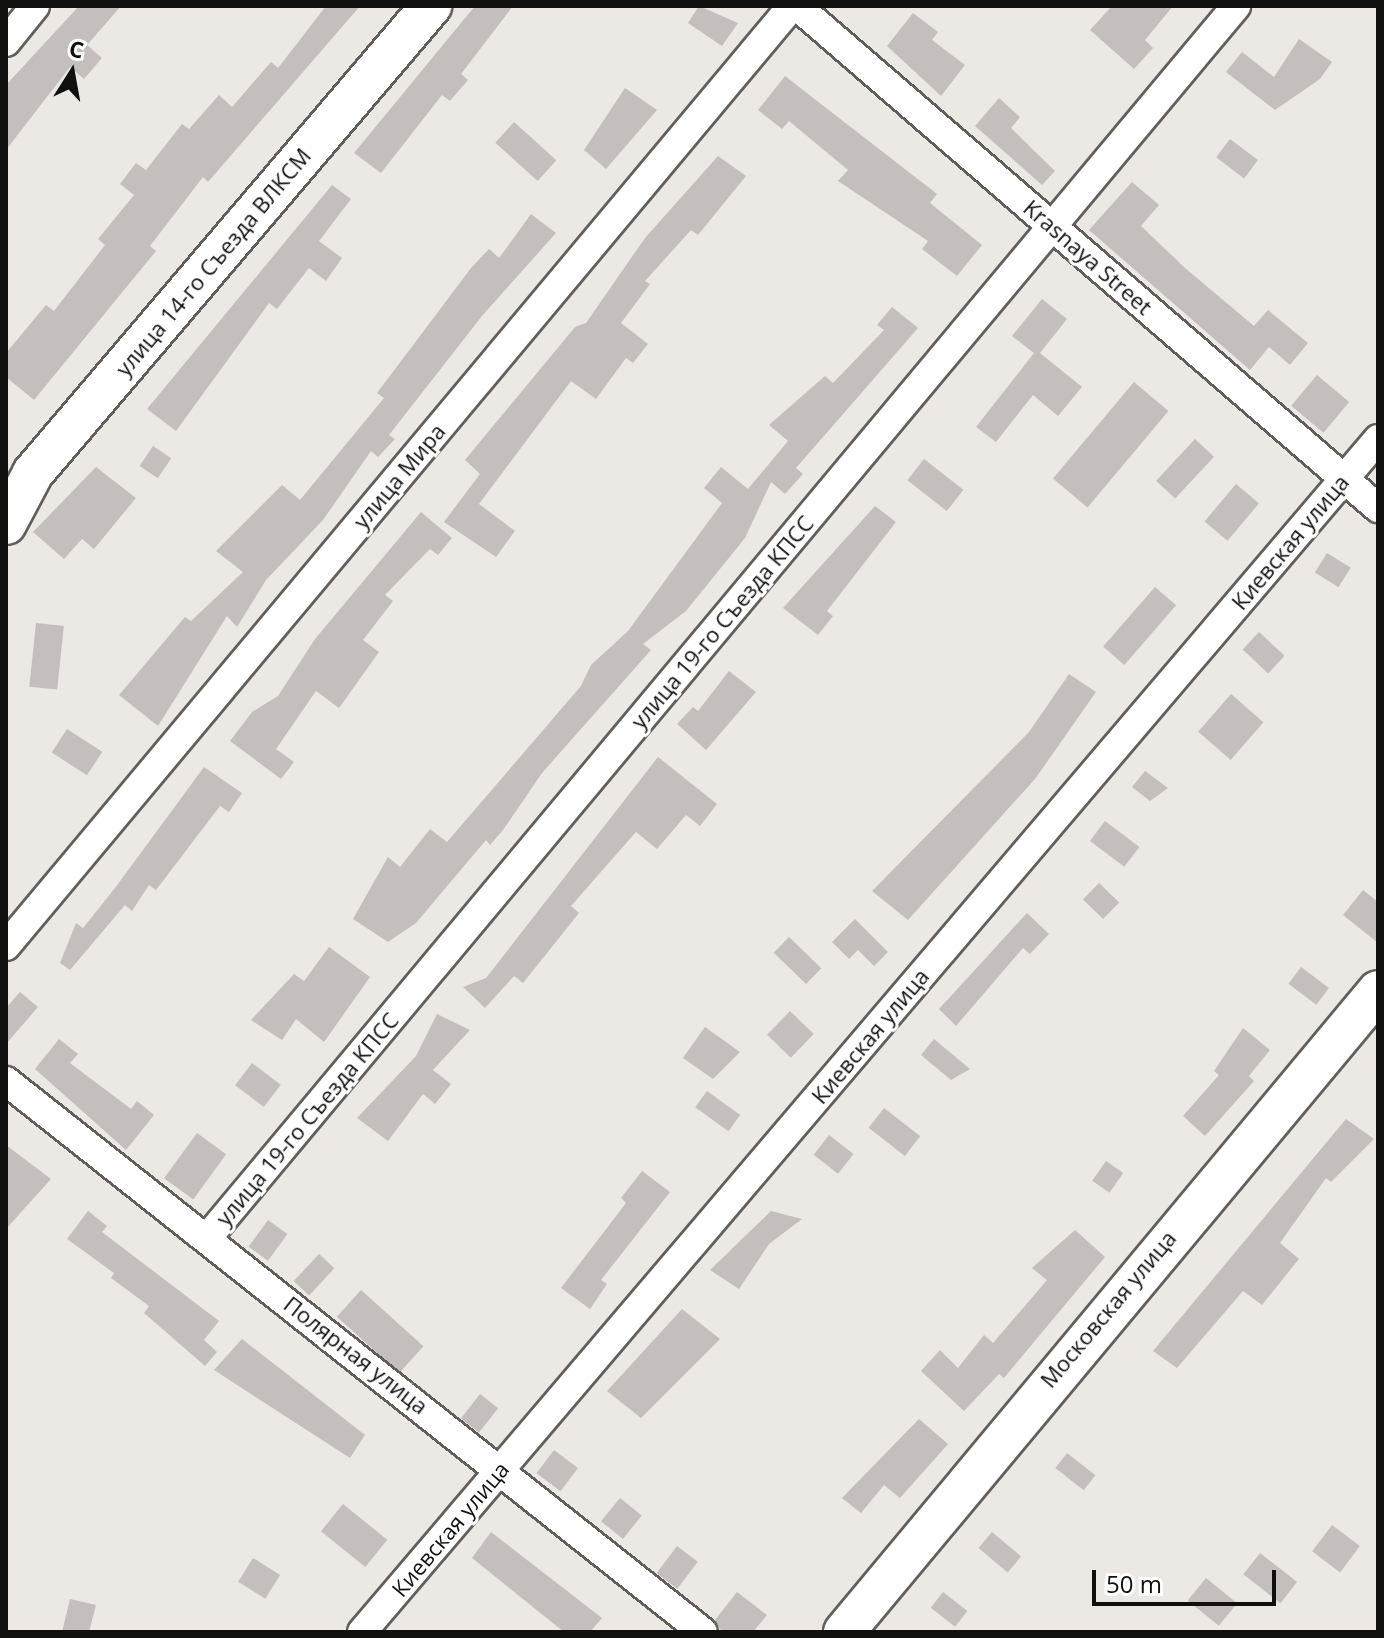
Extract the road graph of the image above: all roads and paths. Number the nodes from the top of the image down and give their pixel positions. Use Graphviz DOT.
graph roads {
  1 [pos="35,6"];
  2 [pos="431,6"];
  3 [pos="794,6"];
  4 [pos="1236,6"];
  5 [pos="6,42"];
  6 [pos="1053,226"];
  7 [pos="1378,439"];
  8 [pos="1344,479"];
  9 [pos="1378,508"];
  10 [pos="6,524"];
  11 [pos="6,946"];
  12 [pos="1378,991"];
  13 [pos="6,1081"];
  14 [pos="208,1237"];
  15 [pos="501,1469"];
  16 [pos="362,1632"];
  17 [pos="703,1632"];
  18 [pos="844,1632"];
  1 -- 5 [label="street"];
  2 -- 10 [label="main road, улица 14-го Съезда ВЛКСМ"];
  3 -- 6 [label="street, Krasnaya Street"];
  3 -- 11 [label="street, улица Мира"];
  4 -- 6 [label="street, улица 19-го Съезда КПСС"];
  6 -- 8 [label="street, Krasnaya Street"];
  6 -- 14 [label="street, улица 19-го Съезда КПСС"];
  7 -- 8 [label="street, Киевская улица"];
  8 -- 9 [label="street, Krasnaya Street"];
  8 -- 15 [label="street, Киевская улица"];
  12 -- 18 [label="main road, Московская улица"];
  13 -- 14 [label="street, Полярная улица"];
  14 -- 15 [label="street, Полярная улица"];
  15 -- 16 [label="street, Киевская улица"];
  15 -- 17 [label="street, Полярная улица"];
}
